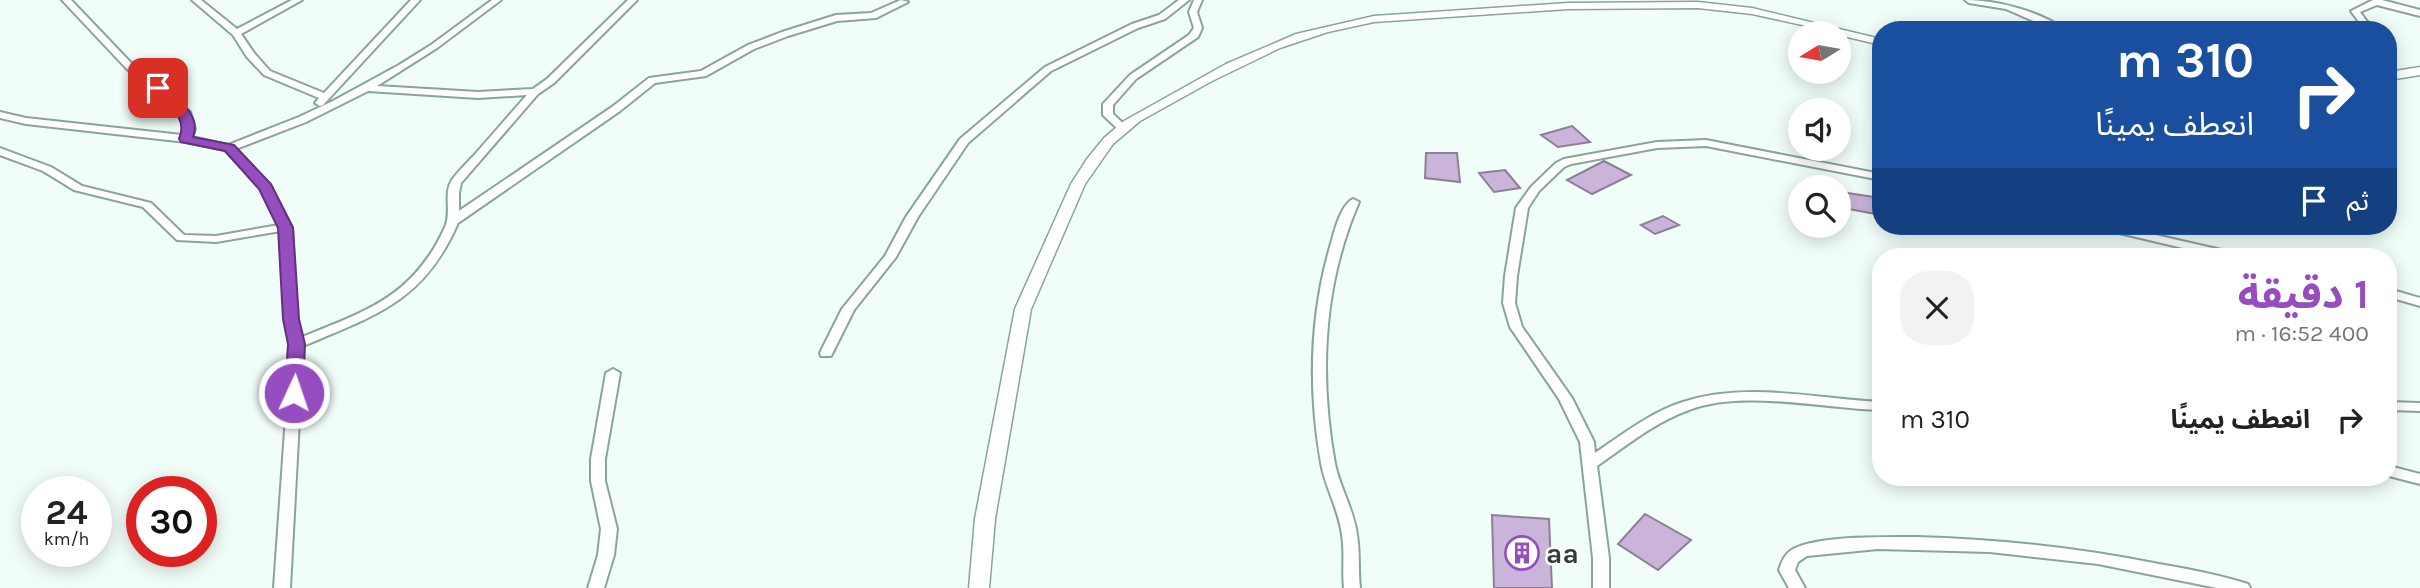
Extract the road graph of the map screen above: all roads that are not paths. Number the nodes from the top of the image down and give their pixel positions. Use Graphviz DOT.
graph roads {
  1 [pos="66,0"];
  2 [pos="196,0"];
  3 [pos="298,0"];
  4 [pos="416,0"];
  5 [pos="497,0"];
  6 [pos="633,0"];
  7 [pos="1185,0"];
  8 [pos="1198,0"];
  9 [pos="1969,0"];
  10 [pos="2377,1"];
  11 [pos="904,2"];
  12 [pos="2420,13"];
  13 [pos="2041,21"];
  14 [pos="2363,21"];
  15 [pos="236,33"];
  16 [pos="1872,41"];
  17 [pos="2420,71"];
  18 [pos="2397,75"];
  19 [pos="366,88"];
  20 [pos="535,92"];
  21 [pos="325,97"];
  22 [pos="0,115"];
  23 [pos="307,116"];
  24 [pos="1123,128"];
  25 [pos="186,139"];
  26 [pos="229,148"];
  27 [pos="0,151"];
  28 [pos="1872,175"];
  29 [pos="1353,202"];
  30 [pos="453,221"];
  31 [pos="286,228"];
  32 [pos="2141,235"];
  33 [pos="2196,248"];
  34 [pos="2397,295"];
  35 [pos="2420,302"];
  36 [pos="296,344"];
  37 [pos="826,353"];
  38 [pos="613,373"];
  39 [pos="1872,405"];
  40 [pos="2397,406"];
  41 [pos="2420,407"];
  42 [pos="1590,464"];
  43 [pos="2397,473"];
  44 [pos="2420,479"];
  45 [pos="282,588"];
  46 [pos="596,588"];
  47 [pos="979,588"];
  48 [pos="1352,588"];
  49 [pos="1601,588"];
  50 [pos="1797,588"];
  51 [pos="2242,588"];
  1 -- 25 [label="street"];
  2 -- 15 [label="street"];
  3 -- 15 [label="street"];
  4 -- 21 [label="street"];
  5 -- 19 [label="street"];
  6 -- 20 [label="street"];
  7 -- 37 [label="street"];
  8 -- 24 [label="street"];
  9 -- 13 [label="street"];
  10 -- 12 [label="street"];
  10 -- 14 [label="street"];
  11 -- 30 [label="street"];
  15 -- 21 [label="street"];
  16 -- 24 [label="main road"];
  17 -- 18 [label="main road"];
  19 -- 20 [label="street"];
  19 -- 23 [label="street"];
  20 -- 30 [label="street"];
  21 -- 23 [label="street"];
  22 -- 25 [label="street"];
  23 -- 26 [label="street"];
  24 -- 47 [label="main road"];
  25 -- 26 [label="street"];
  26 -- 31 [label="street"];
  27 -- 31 [label="street"];
  28 -- 42 [label="street"];
  29 -- 48 [label="street"];
  30 -- 36 [label="street"];
  31 -- 36 [label="street"];
  32 -- 33 [label="street"];
  34 -- 35 [label="street"];
  36 -- 45 [label="street"];
  38 -- 46 [label="street"];
  39 -- 42 [label="street"];
  40 -- 41 [label="street"];
  42 -- 49 [label="street"];
  43 -- 44 [label="street"];
  50 -- 51 [label="street"];
}
